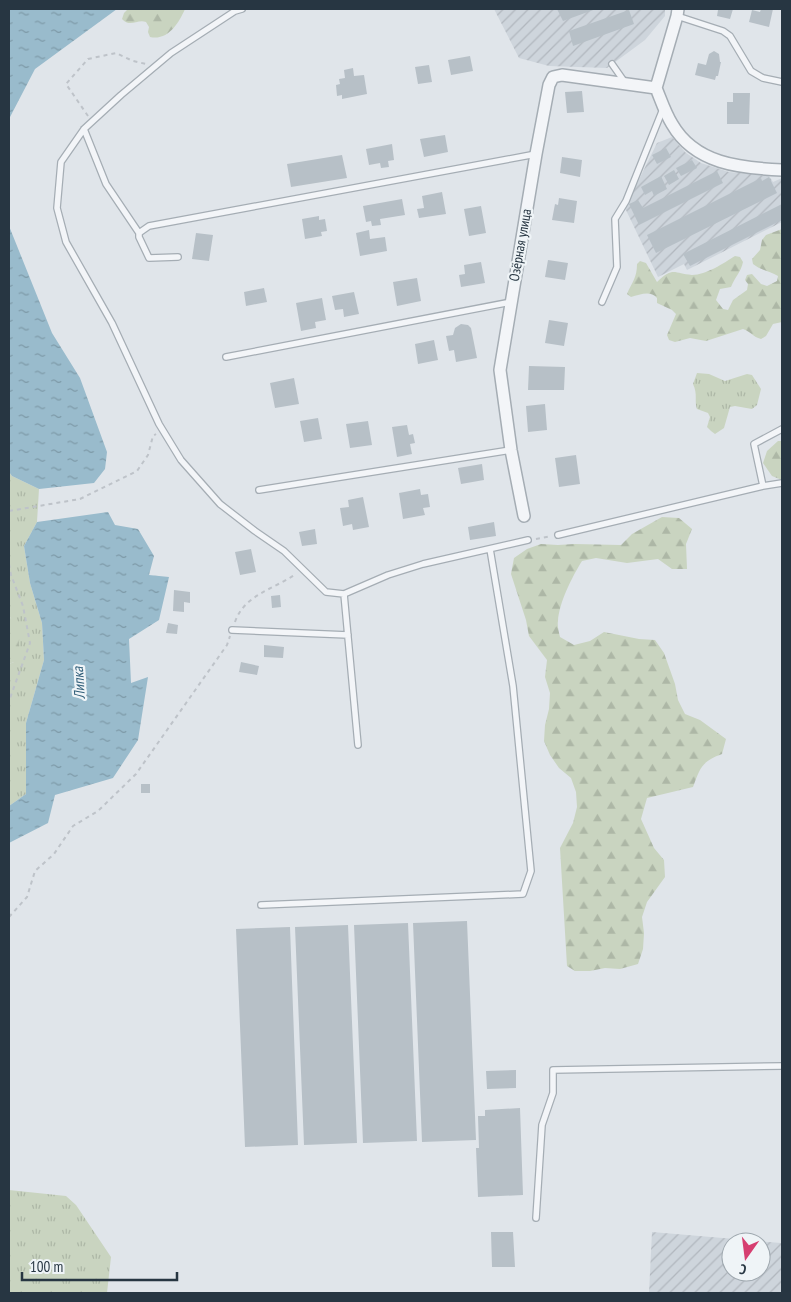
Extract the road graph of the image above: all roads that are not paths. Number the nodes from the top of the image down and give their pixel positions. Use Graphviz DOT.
graph roads {
  1 [pos="242,9"];
  2 [pos="678,12"];
  3 [pos="612,64"];
  4 [pos="782,82"];
  5 [pos="628,85"];
  6 [pos="656,88"];
  7 [pos="664,107"];
  8 [pos="84,129"];
  9 [pos="536,154"];
  10 [pos="782,170"];
  11 [pos="139,233"];
  12 [pos="178,257"];
  13 [pos="511,302"];
  14 [pos="602,302"];
  15 [pos="226,357"];
  16 [pos="782,429"];
  17 [pos="511,450"];
  18 [pos="782,483"];
  19 [pos="763,486"];
  20 [pos="259,490"];
  21 [pos="524,516"];
  22 [pos="558,535"];
  23 [pos="528,540"];
  24 [pos="490,549"];
  25 [pos="344,594"];
  26 [pos="232,630"];
  27 [pos="348,635"];
  28 [pos="358,745"];
  29 [pos="261,905"];
  30 [pos="782,1066"];
  31 [pos="536,1218"];
  1 -- 8 [label="lane"];
  2 -- 4 [label="lane"];
  2 -- 6 [label="street"];
  3 -- 5 [label="lane"];
  5 -- 6 [label="street, Озёрная улица"];
  5 -- 9 [label="street, Озёрная улица"];
  6 -- 7 [label="street"];
  7 -- 10 [label="street"];
  7 -- 14 [label="lane"];
  8 -- 11 [label="lane"];
  8 -- 25 [label="lane"];
  9 -- 11 [label="lane"];
  9 -- 13 [label="street, Озёрная улица"];
  11 -- 12 [label="lane"];
  13 -- 15 [label="lane"];
  13 -- 17 [label="street, Озёрная улица"];
  16 -- 19 [label="lane"];
  17 -- 20 [label="lane"];
  17 -- 21 [label="street, Озёрная улица"];
  18 -- 19 [label="lane"];
  19 -- 22 [label="lane"];
  23 -- 24 [label="lane"];
  24 -- 25 [label="lane"];
  24 -- 29 [label="lane"];
  25 -- 27 [label="lane"];
  26 -- 27 [label="lane"];
  27 -- 28 [label="lane"];
  30 -- 31 [label="lane"];
}
